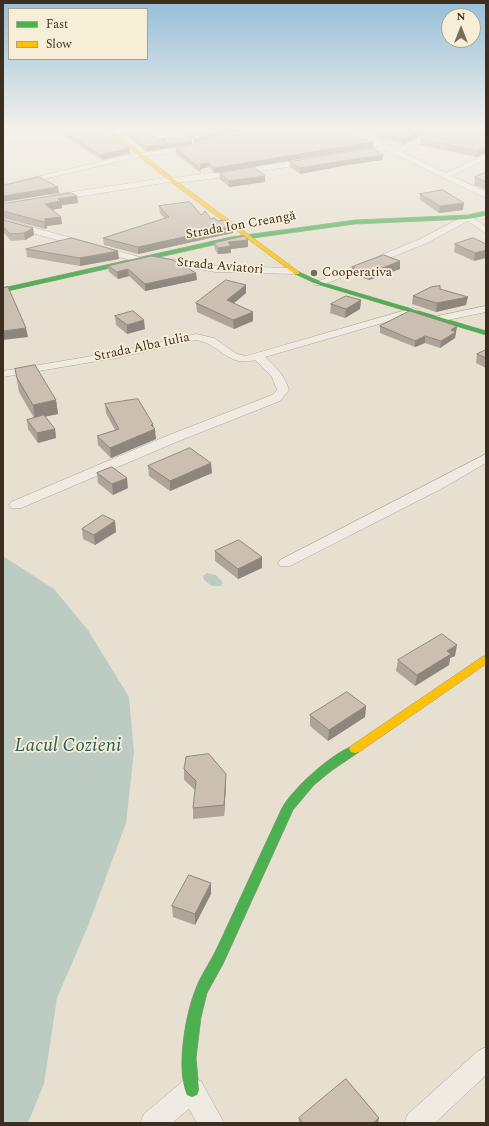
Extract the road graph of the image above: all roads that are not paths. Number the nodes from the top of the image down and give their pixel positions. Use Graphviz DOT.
graph roads {
  1 [pos="172,180"];
  2 [pos="31,181"];
  3 [pos="168,181"];
  4 [pos="455,181"];
  5 [pos="3,187"];
  6 [pos="486,195"];
  7 [pos="42,200"];
  8 [pos="486,213"];
  9 [pos="468,217"];
  10 [pos="3,222"];
  11 [pos="486,231"];
  12 [pos="250,236"];
  13 [pos="143,259"];
  14 [pos="293,271"];
  15 [pos="319,283"];
  16 [pos="3,290"];
  17 [pos="486,309"];
  18 [pos="413,312"];
  19 [pos="438,319"];
  20 [pos="486,333"];
  21 [pos="258,356"];
  22 [pos="3,374"];
  23 [pos="486,458"];
  24 [pos="16,505"];
  25 [pos="285,563"];
  26 [pos="486,659"];
  27 [pos="486,1059"];
  28 [pos="192,1090"];
  29 [pos="153,1123"];
  30 [pos="211,1123"];
  31 [pos="417,1123"];
  1 -- 12 [label="street"];
  2 -- 5 [label="street"];
  3 -- 7 [label="street"];
  4 -- 6 [label="street"];
  8 -- 9 [label="street, Strada Ion Creangă"];
  9 -- 11 [label="street"];
  9 -- 12 [label="street, Strada Ion Creangă"];
  9 -- 15 [label="street"];
  10 -- 13 [label="street, Strada Aviatori"];
  12 -- 13 [label="street, Strada Ion Creangă"];
  12 -- 14 [label="street"];
  13 -- 14 [label="street, Strada Aviatori"];
  13 -- 16 [label="street, Strada Ion Creangă"];
  14 -- 15 [label="street"];
  15 -- 18 [label="street"];
  17 -- 19 [label="street"];
  18 -- 19 [label="street"];
  18 -- 21 [label="street, Strada Alba Iulia"];
  19 -- 20 [label="street"];
  21 -- 22 [label="street, Strada Alba Iulia"];
  21 -- 24 [label="street"];
  23 -- 25 [label="street"];
  26 -- 28 [label="street"];
  27 -- 31 [label="street"];
  28 -- 29 [label="street"];
  28 -- 30 [label="street"];
}
